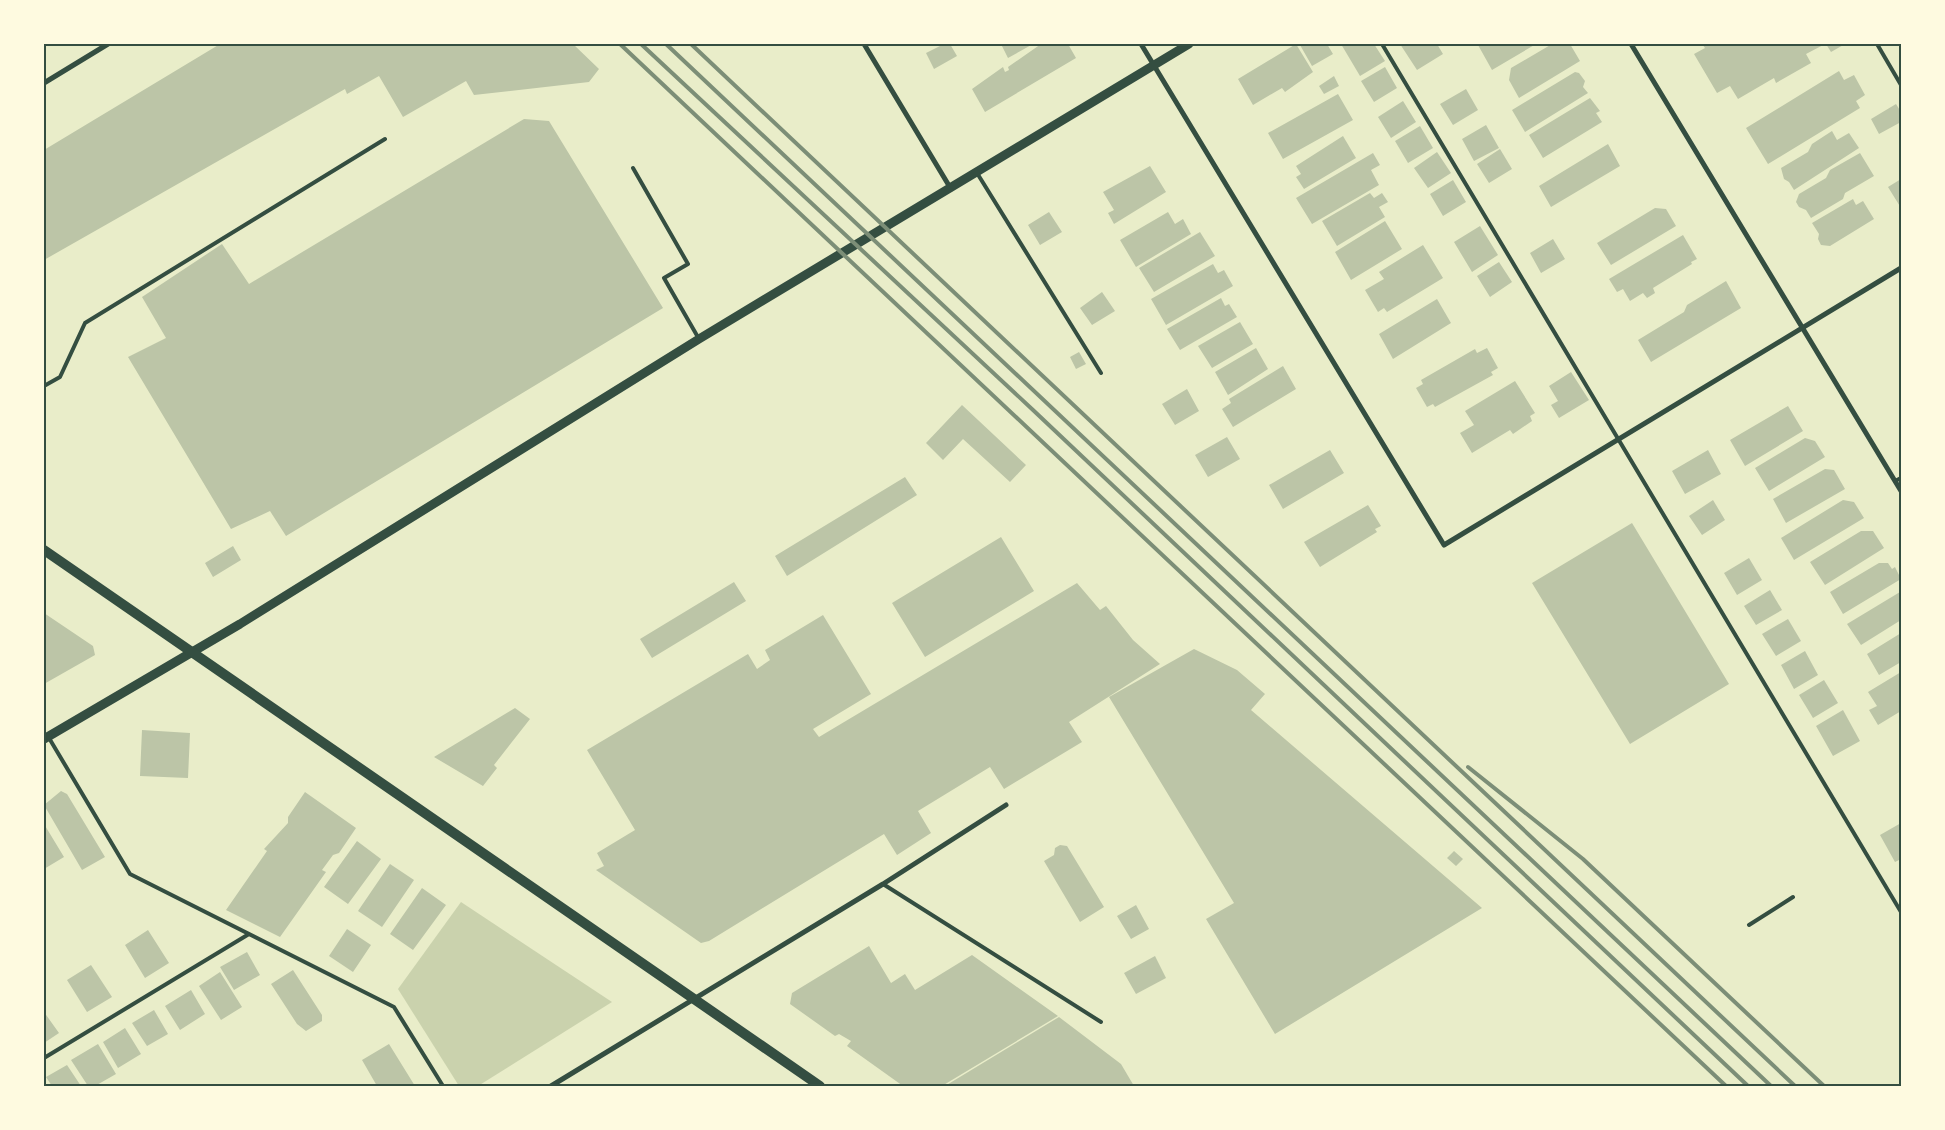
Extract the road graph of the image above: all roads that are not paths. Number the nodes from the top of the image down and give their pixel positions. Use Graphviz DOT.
graph roads {
  1 [pos="108,44"];
  2 [pos="864,44"];
  3 [pos="1141,44"];
  4 [pos="1190,44"];
  5 [pos="1382,44"];
  6 [pos="1630,44"];
  7 [pos="1877,44"];
  8 [pos="1154,65"];
  9 [pos="44,83"];
  10 [pos="1901,84"];
  11 [pos="386,139"];
  12 [pos="633,168"];
  13 [pos="977,173"];
  14 [pos="951,189"];
  15 [pos="1901,268"];
  16 [pos="1802,328"];
  17 [pos="700,339"];
  18 [pos="1101,373"];
  19 [pos="44,386"];
  20 [pos="1619,439"];
  21 [pos="1901,478"];
  22 [pos="1895,482"];
  23 [pos="1901,491"];
  24 [pos="44,550"];
  25 [pos="191,653"];
  26 [pos="46,738"];
  27 [pos="1006,805"];
  28 [pos="883,884"];
  29 [pos="1792,897"];
  30 [pos="1901,912"];
  31 [pos="1749,925"];
  32 [pos="249,934"];
  33 [pos="694,1000"];
  34 [pos="1101,1022"];
  35 [pos="44,1058"];
  36 [pos="444,1086"];
  37 [pos="551,1086"];
  38 [pos="820,1086"];
  1 -- 9 [label="street"];
  2 -- 14 [label="street"];
  3 -- 8 [label="street"];
  4 -- 8 [label="street"];
  5 -- 20 [label="lane"];
  6 -- 16 [label="street"];
  7 -- 10 [label="lane"];
  8 -- 13 [label="street"];
  8 -- 20 [label="street"];
  11 -- 19 [label="lane"];
  12 -- 17 [label="lane"];
  13 -- 14 [label="street"];
  13 -- 18 [label="lane"];
  14 -- 17 [label="street"];
  15 -- 16 [label="street"];
  16 -- 20 [label="street"];
  16 -- 22 [label="street"];
  17 -- 25 [label="street"];
  20 -- 30 [label="lane"];
  21 -- 22 [label="lane"];
  22 -- 23 [label="street"];
  24 -- 25 [label="main road"];
  25 -- 26 [label="street"];
  25 -- 33 [label="main road"];
  26 -- 32 [label="lane"];
  27 -- 28 [label="street"];
  28 -- 33 [label="street"];
  28 -- 34 [label="lane"];
  29 -- 31 [label="lane"];
  32 -- 35 [label="lane"];
  32 -- 36 [label="lane"];
  33 -- 37 [label="street"];
  33 -- 38 [label="main road"];
}
